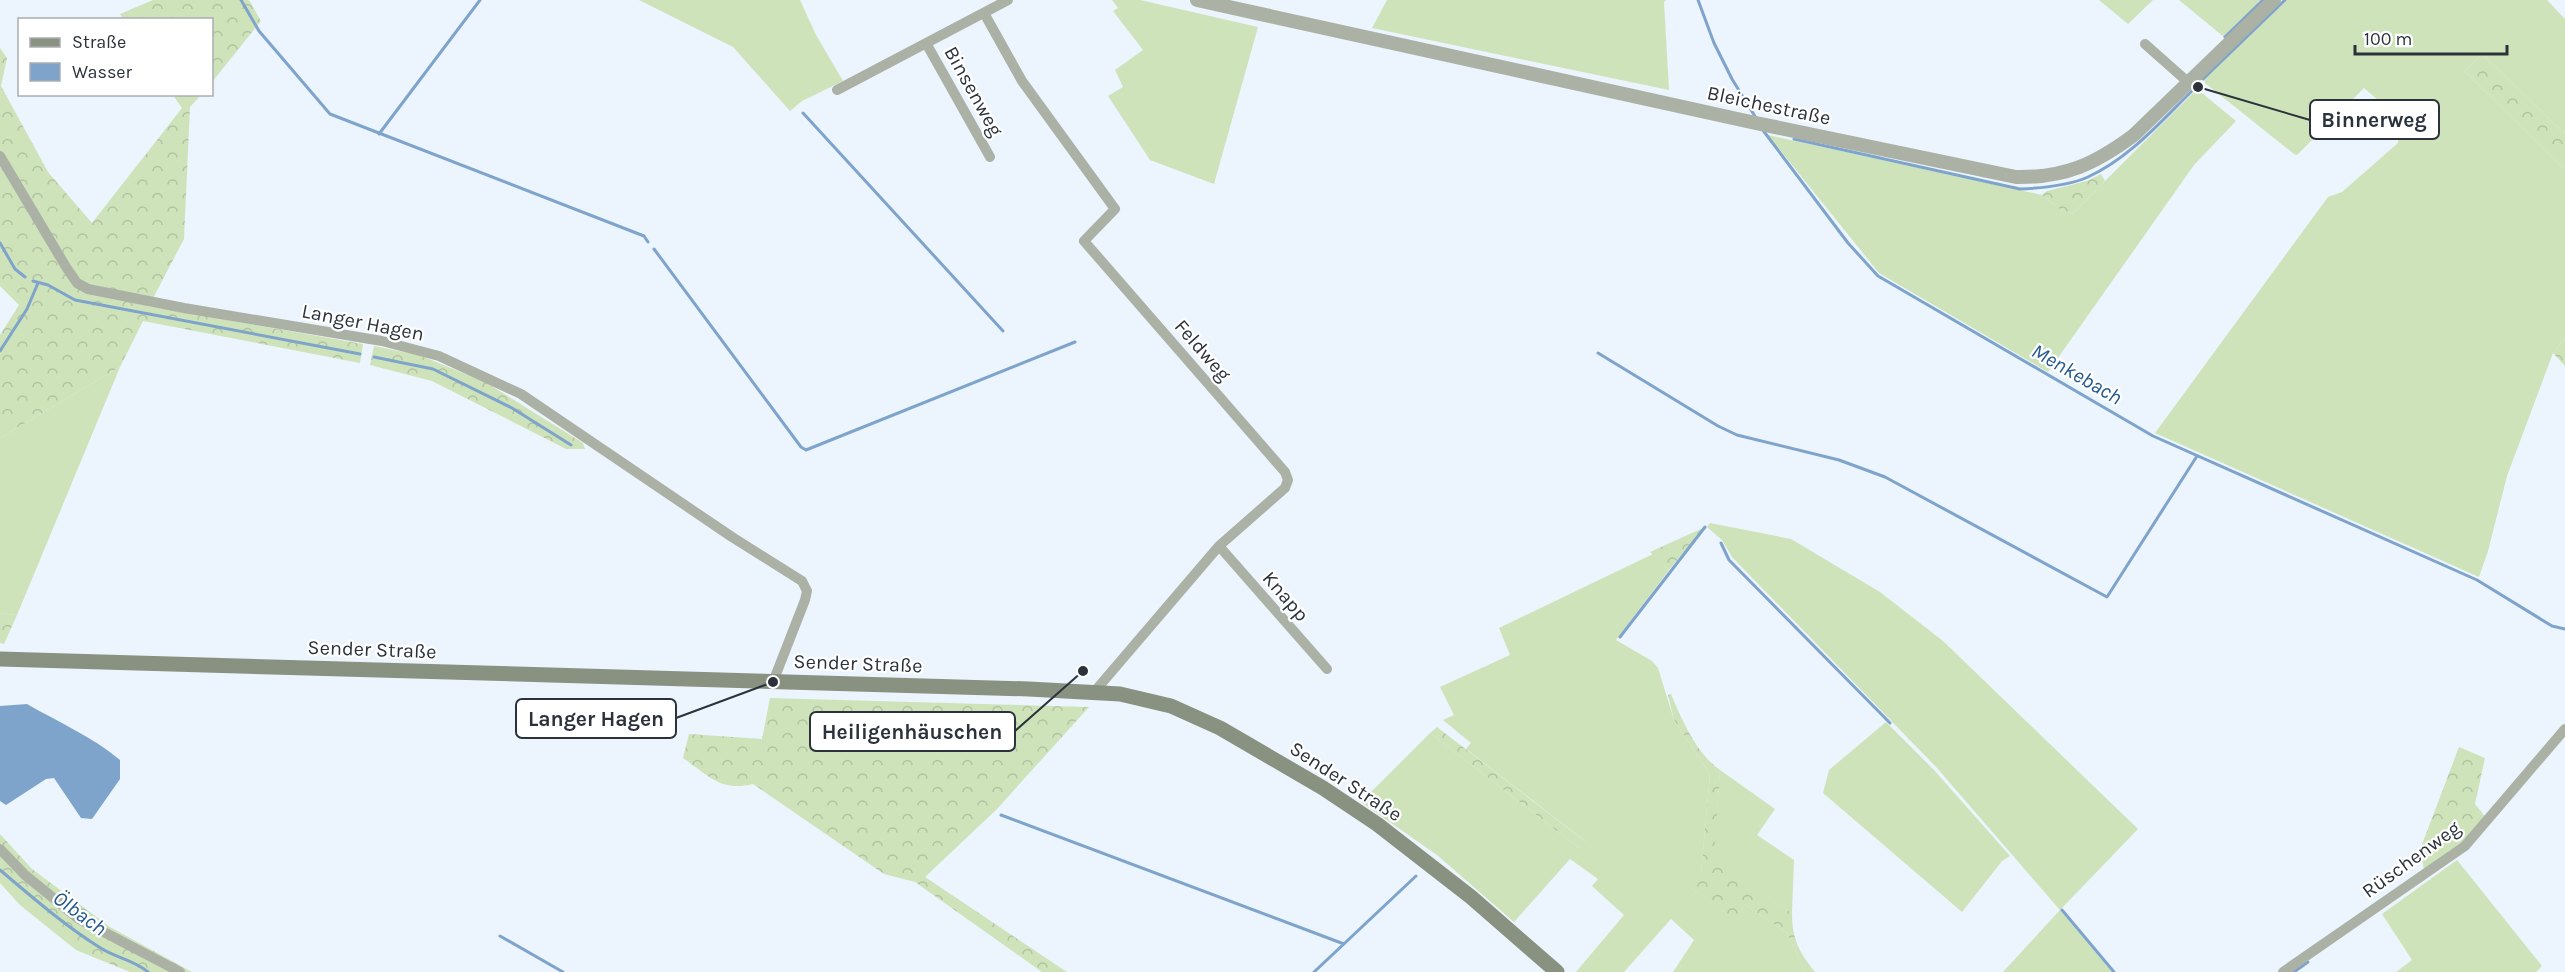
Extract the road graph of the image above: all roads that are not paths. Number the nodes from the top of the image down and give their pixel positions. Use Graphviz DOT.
graph roads {
  1 [pos="1008,0"];
  2 [pos="1197,0"];
  3 [pos="2274,0"];
  4 [pos="984,13"];
  5 [pos="926,43"];
  6 [pos="2145,44"];
  7 [pos="2189,83"];
  8 [pos="837,90"];
  9 [pos="0,156"];
  10 [pos="990,157"];
  11 [pos="1219,546"];
  12 [pos="0,659"];
  13 [pos="1327,669"];
  14 [pos="773,682"];
  15 [pos="1095,692"];
  16 [pos="2565,729"];
  17 [pos="0,849"];
  18 [pos="180,972"];
  19 [pos="1557,972"];
  20 [pos="2283,972"];
  1 -- 4 [label="street, Binsenweg"];
  2 -- 7 [label="street, Bleichestraße"];
  3 -- 7 [label="street, Bleichestraße"];
  4 -- 5 [label="street, Binsenweg"];
  4 -- 11 [label="street, Feldweg"];
  5 -- 8 [label="street, Binsenweg"];
  5 -- 10 [label="street, Binsenweg"];
  6 -- 7 [label="street"];
  9 -- 14 [label="street, Langer Hagen"];
  11 -- 13 [label="street, Knapp"];
  11 -- 15 [label="street, Feldweg"];
  12 -- 14 [label="main road, Sender Straße"];
  14 -- 15 [label="main road, Sender Straße"];
  15 -- 19 [label="main road, Sender Straße"];
  16 -- 20 [label="street, Rüschenweg"];
  17 -- 18 [label="street"];
}
